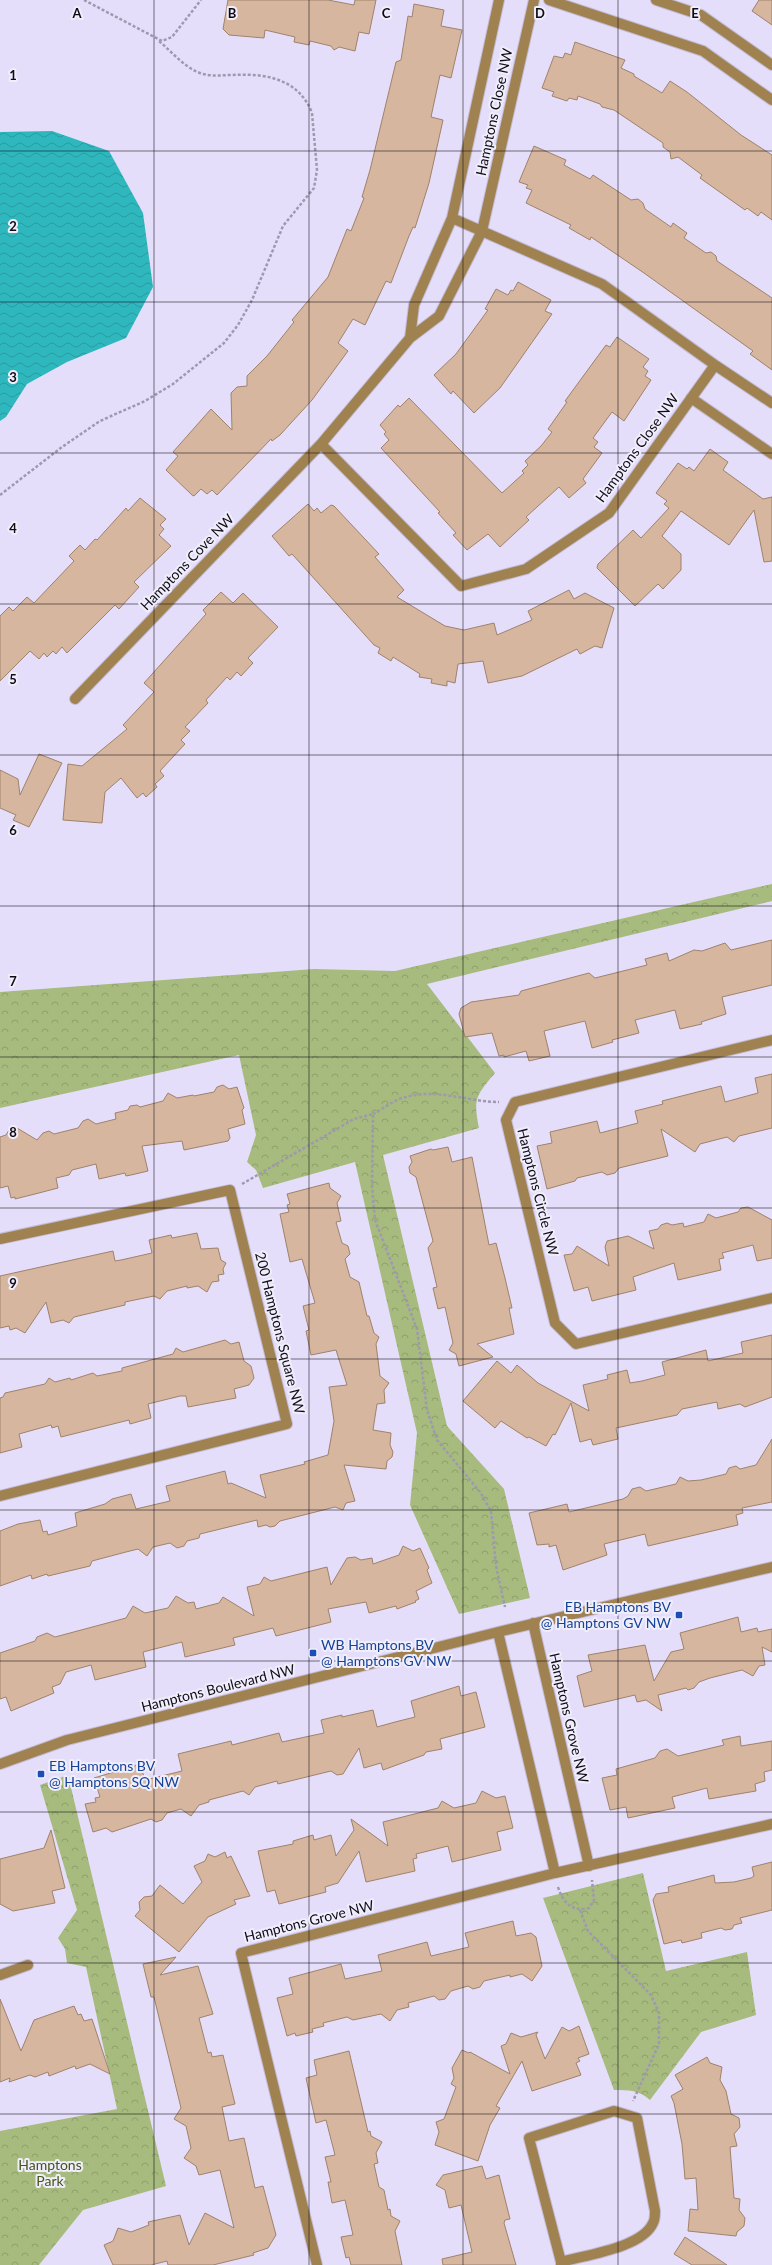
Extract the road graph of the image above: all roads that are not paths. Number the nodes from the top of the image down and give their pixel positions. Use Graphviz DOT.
graph roads {
  1 [pos="499,0"];
  2 [pos="534,0"];
  3 [pos="549,0"];
  4 [pos="656,0"];
  5 [pos="772,65"];
  6 [pos="772,100"];
  7 [pos="452,218"];
  8 [pos="482,231"];
  9 [pos="410,338"];
  10 [pos="715,365"];
  11 [pos="691,398"];
  12 [pos="772,403"];
  13 [pos="321,444"];
  14 [pos="772,454"];
  15 [pos="74,699"];
  16 [pos="772,1040"];
  17 [pos="0,1239"];
  18 [pos="772,1298"];
  19 [pos="0,1496"];
  20 [pos="772,1567"];
  21 [pos="533,1623"];
  22 [pos="498,1632"];
  23 [pos="0,1764"];
  24 [pos="772,1824"];
  25 [pos="589,1866"];
  26 [pos="555,1873"];
  27 [pos="28,1965"];
  28 [pos="0,1975"];
  29 [pos="561,2263"];
  30 [pos="317,2265"];
  1 -- 7 [label="street, Hamptons Close NW"];
  2 -- 8 [label="street, Hamptons Close NW"];
  3 -- 6 [label="street"];
  4 -- 5 [label="street"];
  7 -- 8 [label="street"];
  7 -- 9 [label="street, Hamptons Close NW"];
  8 -- 9 [label="street, Hamptons Close NW"];
  8 -- 10 [label="street"];
  9 -- 13 [label="street, Hamptons Close NW"];
  10 -- 11 [label="street, Hamptons Close NW"];
  10 -- 12 [label="street"];
  11 -- 13 [label="street, Hamptons Close NW"];
  11 -- 14 [label="street"];
  13 -- 15 [label="street, Hamptons Cove NW"];
  16 -- 18 [label="street, Hamptons Circle NW"];
  17 -- 19 [label="street, 200 Hamptons Square NW"];
  20 -- 21 [label="street, Hamptons Boulevard NW"];
  21 -- 22 [label="street, Hamptons Boulevard NW"];
  21 -- 25 [label="street, Hamptons Grove NW"];
  22 -- 23 [label="street, Hamptons Boulevard NW"];
  22 -- 26 [label="street"];
  24 -- 25 [label="street, Hamptons Grove NW"];
  25 -- 26 [label="street, Hamptons Grove NW"];
  26 -- 30 [label="street, Hamptons Grove NW"];
  27 -- 28 [label="street"];
  29 -- 29 [label="street"];
}
